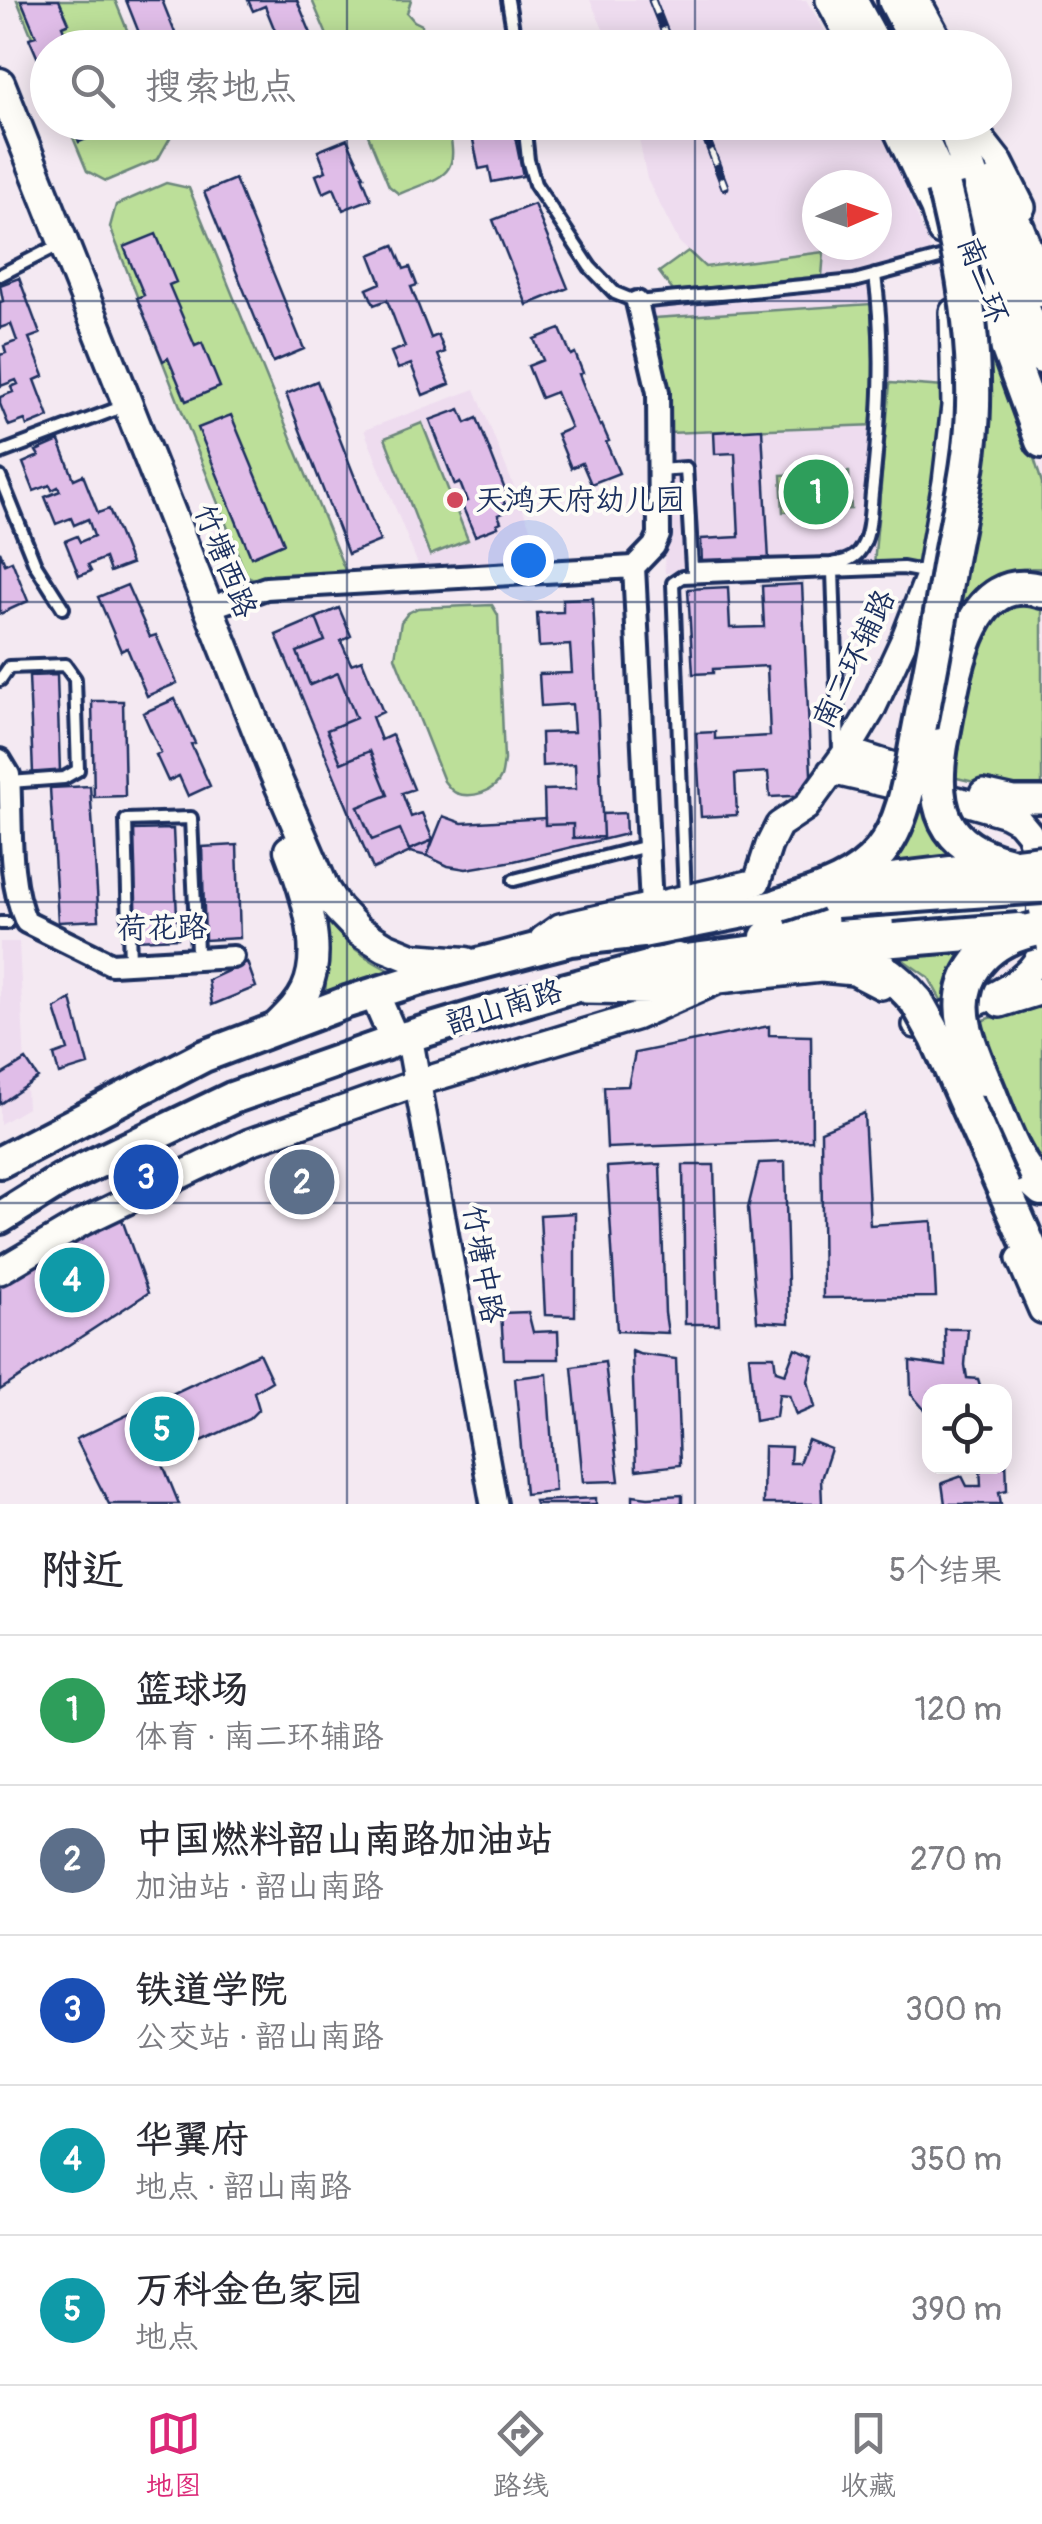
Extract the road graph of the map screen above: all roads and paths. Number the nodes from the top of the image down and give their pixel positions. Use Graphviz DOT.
graph roads {
  1 [pos="508,0"];
  2 [pos="829,0"];
  3 [pos="850,0"];
  4 [pos="895,0"];
  5 [pos="918,0"];
  6 [pos="513,30"];
  7 [pos="845,30"];
  8 [pos="866,30"];
  9 [pos="911,30"];
  10 [pos="934,30"];
  11 [pos="0,83"];
  12 [pos="0,124"];
  13 [pos="526,140"];
  14 [pos="902,140"];
  15 [pos="921,140"];
  16 [pos="961,140"];
  17 [pos="966,140"];
  18 [pos="982,140"];
  19 [pos="989,140"];
  20 [pos="1000,163"];
  21 [pos="944,188"];
  22 [pos="50,249"];
  23 [pos="1042,253"];
  24 [pos="948,258"];
  25 [pos="0,275"];
  26 [pos="875,276"];
  27 [pos="1042,290"];
  28 [pos="637,302"];
  29 [pos="1042,357"];
  30 [pos="114,410"];
  31 [pos="1042,442"];
  32 [pos="0,453"];
  33 [pos="659,470"];
  34 [pos="0,477"];
  35 [pos="634,567"];
  36 [pos="833,571"];
  37 [pos="930,573"];
  38 [pos="1042,591"];
  39 [pos="63,608"];
  40 [pos="210,608"];
  41 [pos="0,680"];
  42 [pos="0,760"];
  43 [pos="839,761"];
  44 [pos="9,782"];
  45 [pos="1037,809"];
  46 [pos="1006,814"];
  47 [pos="648,846"];
  48 [pos="1031,858"];
  49 [pos="514,880"];
  50 [pos="1042,887"];
  51 [pos="685,898"];
  52 [pos="780,905"];
  53 [pos="646,918"];
  54 [pos="1035,927"];
  55 [pos="804,946"];
  56 [pos="197,951"];
  57 [pos="233,957"];
  58 [pos="483,962"];
  59 [pos="130,963"];
  60 [pos="654,965"];
  61 [pos="1042,974"];
  62 [pos="719,980"];
  63 [pos="1013,983"];
  64 [pos="562,990"];
  65 [pos="1042,990"];
  66 [pos="374,993"];
  67 [pos="918,1020"];
  68 [pos="276,1027"];
  69 [pos="402,1038"];
  70 [pos="417,1084"];
  71 [pos="0,1162"];
  72 [pos="1042,1189"];
  73 [pos="0,1218"];
  74 [pos="0,1271"];
  75 [pos="1042,1275"];
  76 [pos="1042,1310"];
  77 [pos="494,1504"];
  1 -- 6 [label="lane"];
  2 -- 7 [label="street"];
  3 -- 8 [label="highway"];
  4 -- 9 [label="highway"];
  5 -- 10 [label="street"];
  11 -- 40 [label="main road, 竹塘西路"];
  12 -- 22 [label="main road, 竹塘西路"];
  13 -- 28 [label="lane"];
  14 -- 24 [label="street, 南二环辅路"];
  15 -- 21 [label="highway, 南二环"];
  16 -- 29 [label="highway, 南二环"];
  17 -- 27 [label="highway"];
  18 -- 20 [label="street"];
  19 -- 20 [label="street"];
  20 -- 23 [label="street"];
  21 -- 24 [label="street, 南二环辅路"];
  21 -- 31 [label="highway, 南二环"];
  21 -- 52 [label="highway, bridge"];
  22 -- 25 [label="lane"];
  22 -- 30 [label="main road, 竹塘西路"];
  24 -- 26 [label="lane"];
  24 -- 37 [label="street, 南二环辅路"];
  26 -- 28 [label="lane"];
  26 -- 33 [label="lane"];
  28 -- 33 [label="street"];
  30 -- 32 [label="lane"];
  30 -- 68 [label="main road, 竹塘西路"];
  33 -- 35 [label="street"];
  34 -- 39 [label="lane"];
  35 -- 40 [label="street"];
  35 -- 47 [label="street"];
  36 -- 37 [label="lane"];
  36 -- 43 [label="lane"];
  36 -- 51 [label="lane"];
  37 -- 43 [label="street, 南二环辅路"];
  38 -- 48 [label="highway, bridge"];
  40 -- 58 [label="main road, 竹塘西路"];
  41 -- 44 [label="lane"];
  42 -- 44 [label="street, 荷花路"];
  43 -- 45 [label="street"];
  43 -- 46 [label="street, 南二环辅路"];
  43 -- 51 [label="street"];
  44 -- 59 [label="street, 荷花路"];
  45 -- 46 [label="street, 南二环辅路"];
  45 -- 48 [label="street"];
  46 -- 48 [label="street"];
  47 -- 49 [label="lane"];
  47 -- 53 [label="street"];
  48 -- 52 [label="highway, bridge"];
  48 -- 54 [label="street"];
  50 -- 52 [label="main road, 韶山南路, bridge"];
  51 -- 53 [label="street"];
  52 -- 53 [label="main road, 韶山南路"];
  53 -- 58 [label="main road, 韶山南路"];
  54 -- 55 [label="highway, bridge"];
  54 -- 60 [label="main road, 韶山南路"];
  54 -- 63 [label="street"];
  54 -- 72 [label="highway, bridge"];
  55 -- 60 [label="highway"];
  55 -- 67 [label="highway"];
  56 -- 59 [label="lane"];
  57 -- 59 [label="street, 荷花路"];
  58 -- 66 [label="main road, 韶山南路"];
  60 -- 64 [label="main road, 韶山南路"];
  61 -- 63 [label="street"];
  62 -- 64 [label="street"];
  62 -- 67 [label="street"];
  62 -- 70 [label="street"];
  63 -- 67 [label="street"];
  64 -- 69 [label="main road, 韶山南路"];
  65 -- 67 [label="street"];
  66 -- 68 [label="main road, 韶山南路"];
  66 -- 69 [label="main road"];
  67 -- 75 [label="highway, bridge"];
  67 -- 76 [label="street"];
  68 -- 71 [label="main road, 韶山南路"];
  69 -- 70 [label="street, 竹塘中路"];
  69 -- 73 [label="main road, 韶山南路"];
  70 -- 74 [label="street"];
  70 -- 77 [label="street, 竹塘中路"];
}
